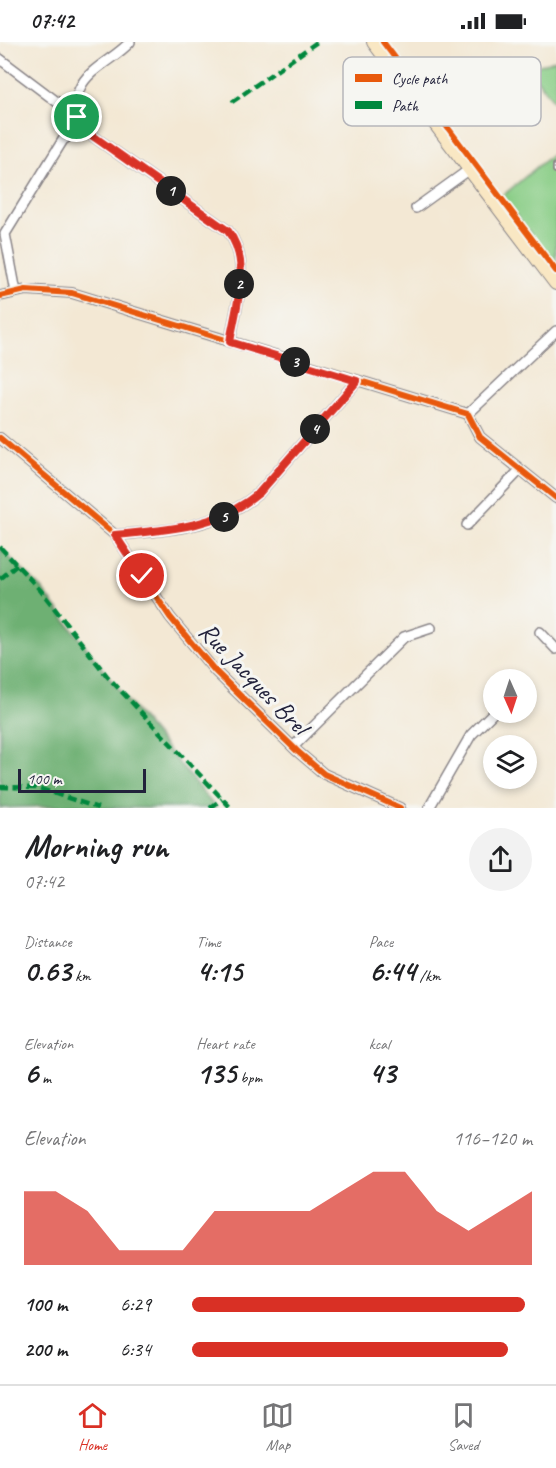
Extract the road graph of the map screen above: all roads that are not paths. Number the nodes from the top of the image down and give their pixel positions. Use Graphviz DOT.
graph roads {
  1 [pos="130,42"];
  2 [pos="374,42"];
  3 [pos="385,57"];
  4 [pos="0,59"];
  5 [pos="77,117"];
  6 [pos="437,126"];
  7 [pos="76,131"];
  8 [pos="470,169"];
  9 [pos="416,208"];
  10 [pos="2,233"];
  11 [pos="556,283"];
  12 [pos="16,292"];
  13 [pos="0,296"];
  14 [pos="556,331"];
  15 [pos="230,342"];
  16 [pos="357,381"];
  17 [pos="468,414"];
  18 [pos="0,438"];
  19 [pos="520,470"];
  20 [pos="556,498"];
  21 [pos="467,525"];
  22 [pos="115,535"];
  23 [pos="431,628"];
  24 [pos="540,632"];
  25 [pos="556,649"];
  26 [pos="483,723"];
  27 [pos="292,747"];
  28 [pos="400,808"];
  29 [pos="429,808"];
  1 -- 5 [label="street"];
  2 -- 3 [label="main road"];
  4 -- 5 [label="street"];
  5 -- 7 [label="street"];
  6 -- 8 [label="main road"];
  7 -- 10 [label="street"];
  7 -- 15 [label="street"];
  8 -- 9 [label="street"];
  8 -- 11 [label="main road"];
  10 -- 12 [label="street"];
  12 -- 13 [label="street"];
  12 -- 15 [label="street"];
  14 -- 17 [label="street"];
  15 -- 16 [label="street"];
  16 -- 17 [label="street"];
  16 -- 22 [label="street"];
  17 -- 19 [label="street"];
  18 -- 22 [label="street, Rue Jacques Brel"];
  19 -- 20 [label="street"];
  19 -- 21 [label="street"];
  22 -- 27 [label="street, Rue Jacques Brel"];
  23 -- 27 [label="street"];
  24 -- 25 [label="street"];
  26 -- 29 [label="street"];
  27 -- 28 [label="street, Rue Jacques Brel"];
}
